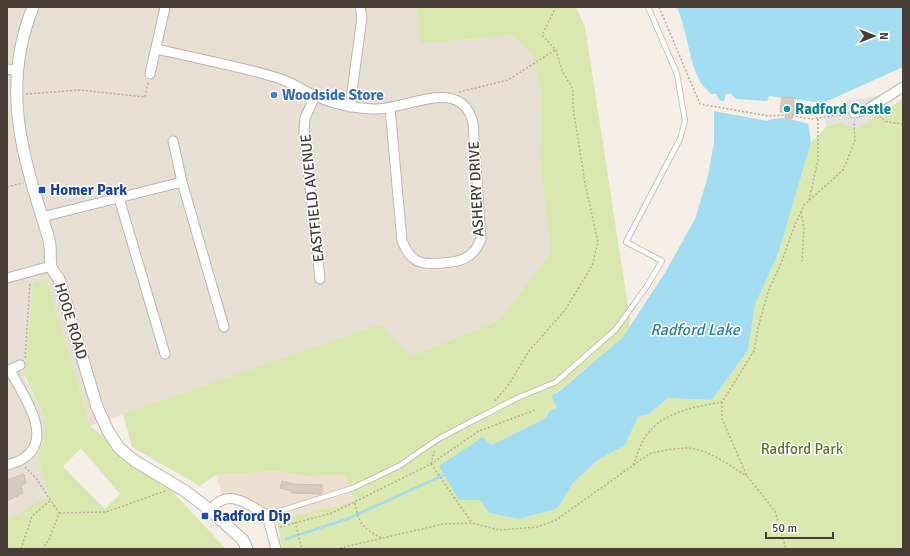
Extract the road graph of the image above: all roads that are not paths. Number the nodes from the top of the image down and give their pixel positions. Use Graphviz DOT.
graph roads {
  1 [pos="33,7"];
  2 [pos="165,7"];
  3 [pos="360,7"];
  4 [pos="648,7"];
  5 [pos="157,49"];
  6 [pos="12,70"];
  7 [pos="150,74"];
  8 [pos="903,86"];
  9 [pos="315,96"];
  10 [pos="350,107"];
  11 [pos="390,108"];
  12 [pos="854,113"];
  13 [pos="172,141"];
  14 [pos="182,182"];
  15 [pos="119,198"];
  16 [pos="42,217"];
  17 [pos="51,266"];
  18 [pos="7,278"];
  19 [pos="320,278"];
  20 [pos="224,327"];
  21 [pos="165,354"];
  22 [pos="20,365"];
  23 [pos="8,371"];
  24 [pos="7,466"];
  25 [pos="210,510"];
  26 [pos="267,514"];
  27 [pos="247,549"];
  28 [pos="276,549"];
  1 -- 6 [label="street, HOOE ROAD"];
  2 -- 5 [label="street"];
  3 -- 10 [label="street"];
  4 -- 26 [label="lane"];
  5 -- 7 [label="street"];
  5 -- 9 [label="street"];
  6 -- 16 [label="street, HOOE ROAD"];
  8 -- 12 [label="street"];
  9 -- 10 [label="street"];
  9 -- 19 [label="street, EASTFIELD AVENUE"];
  10 -- 11 [label="street"];
  11 -- 11 [label="street, ASHERY DRIVE"];
  13 -- 14 [label="street"];
  14 -- 15 [label="street"];
  14 -- 20 [label="street"];
  15 -- 16 [label="street"];
  15 -- 21 [label="street"];
  16 -- 17 [label="street, HOOE ROAD"];
  17 -- 18 [label="street"];
  17 -- 25 [label="street, HOOE ROAD"];
  22 -- 23 [label="street"];
  23 -- 24 [label="street"];
  25 -- 26 [label="street"];
  25 -- 27 [label="street, HOOE ROAD"];
  26 -- 28 [label="street"];
}
